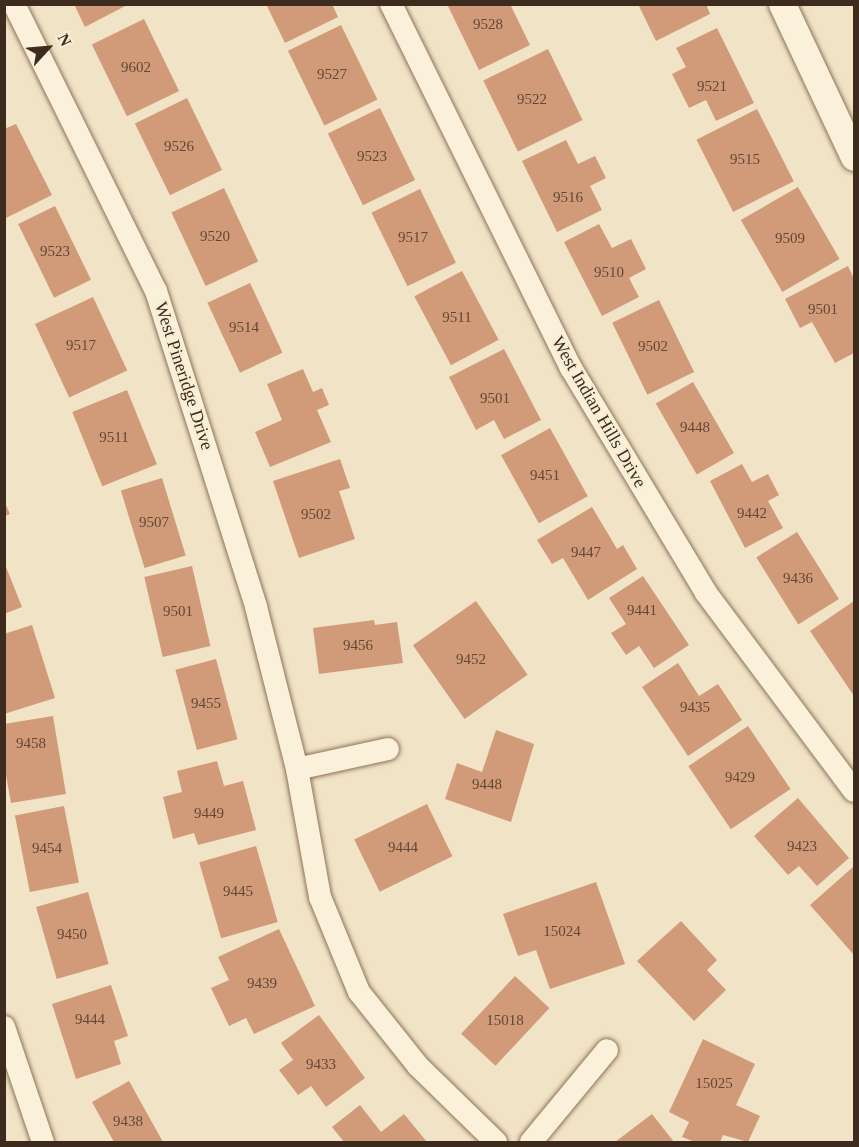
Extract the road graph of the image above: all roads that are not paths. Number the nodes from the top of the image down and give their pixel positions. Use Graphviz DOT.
graph roads {
  1 [pos="14,4"];
  2 [pos="391,4"];
  3 [pos="782,4"];
  4 [pos="855,157"];
  5 [pos="388,748"];
  6 [pos="297,769"];
  7 [pos="855,791"];
  8 [pos="4,1026"];
  9 [pos="607,1050"];
  10 [pos="43,1143"];
  11 [pos="496,1143"];
  12 [pos="531,1143"];
  1 -- 6 [label="street, West Pineridge Drive"];
  2 -- 7 [label="street, West Indian Hills Drive"];
  3 -- 4 [label="street"];
  5 -- 6 [label="street"];
  6 -- 11 [label="street, West Pineridge Drive"];
  8 -- 10 [label="street"];
  9 -- 12 [label="street"];
}
